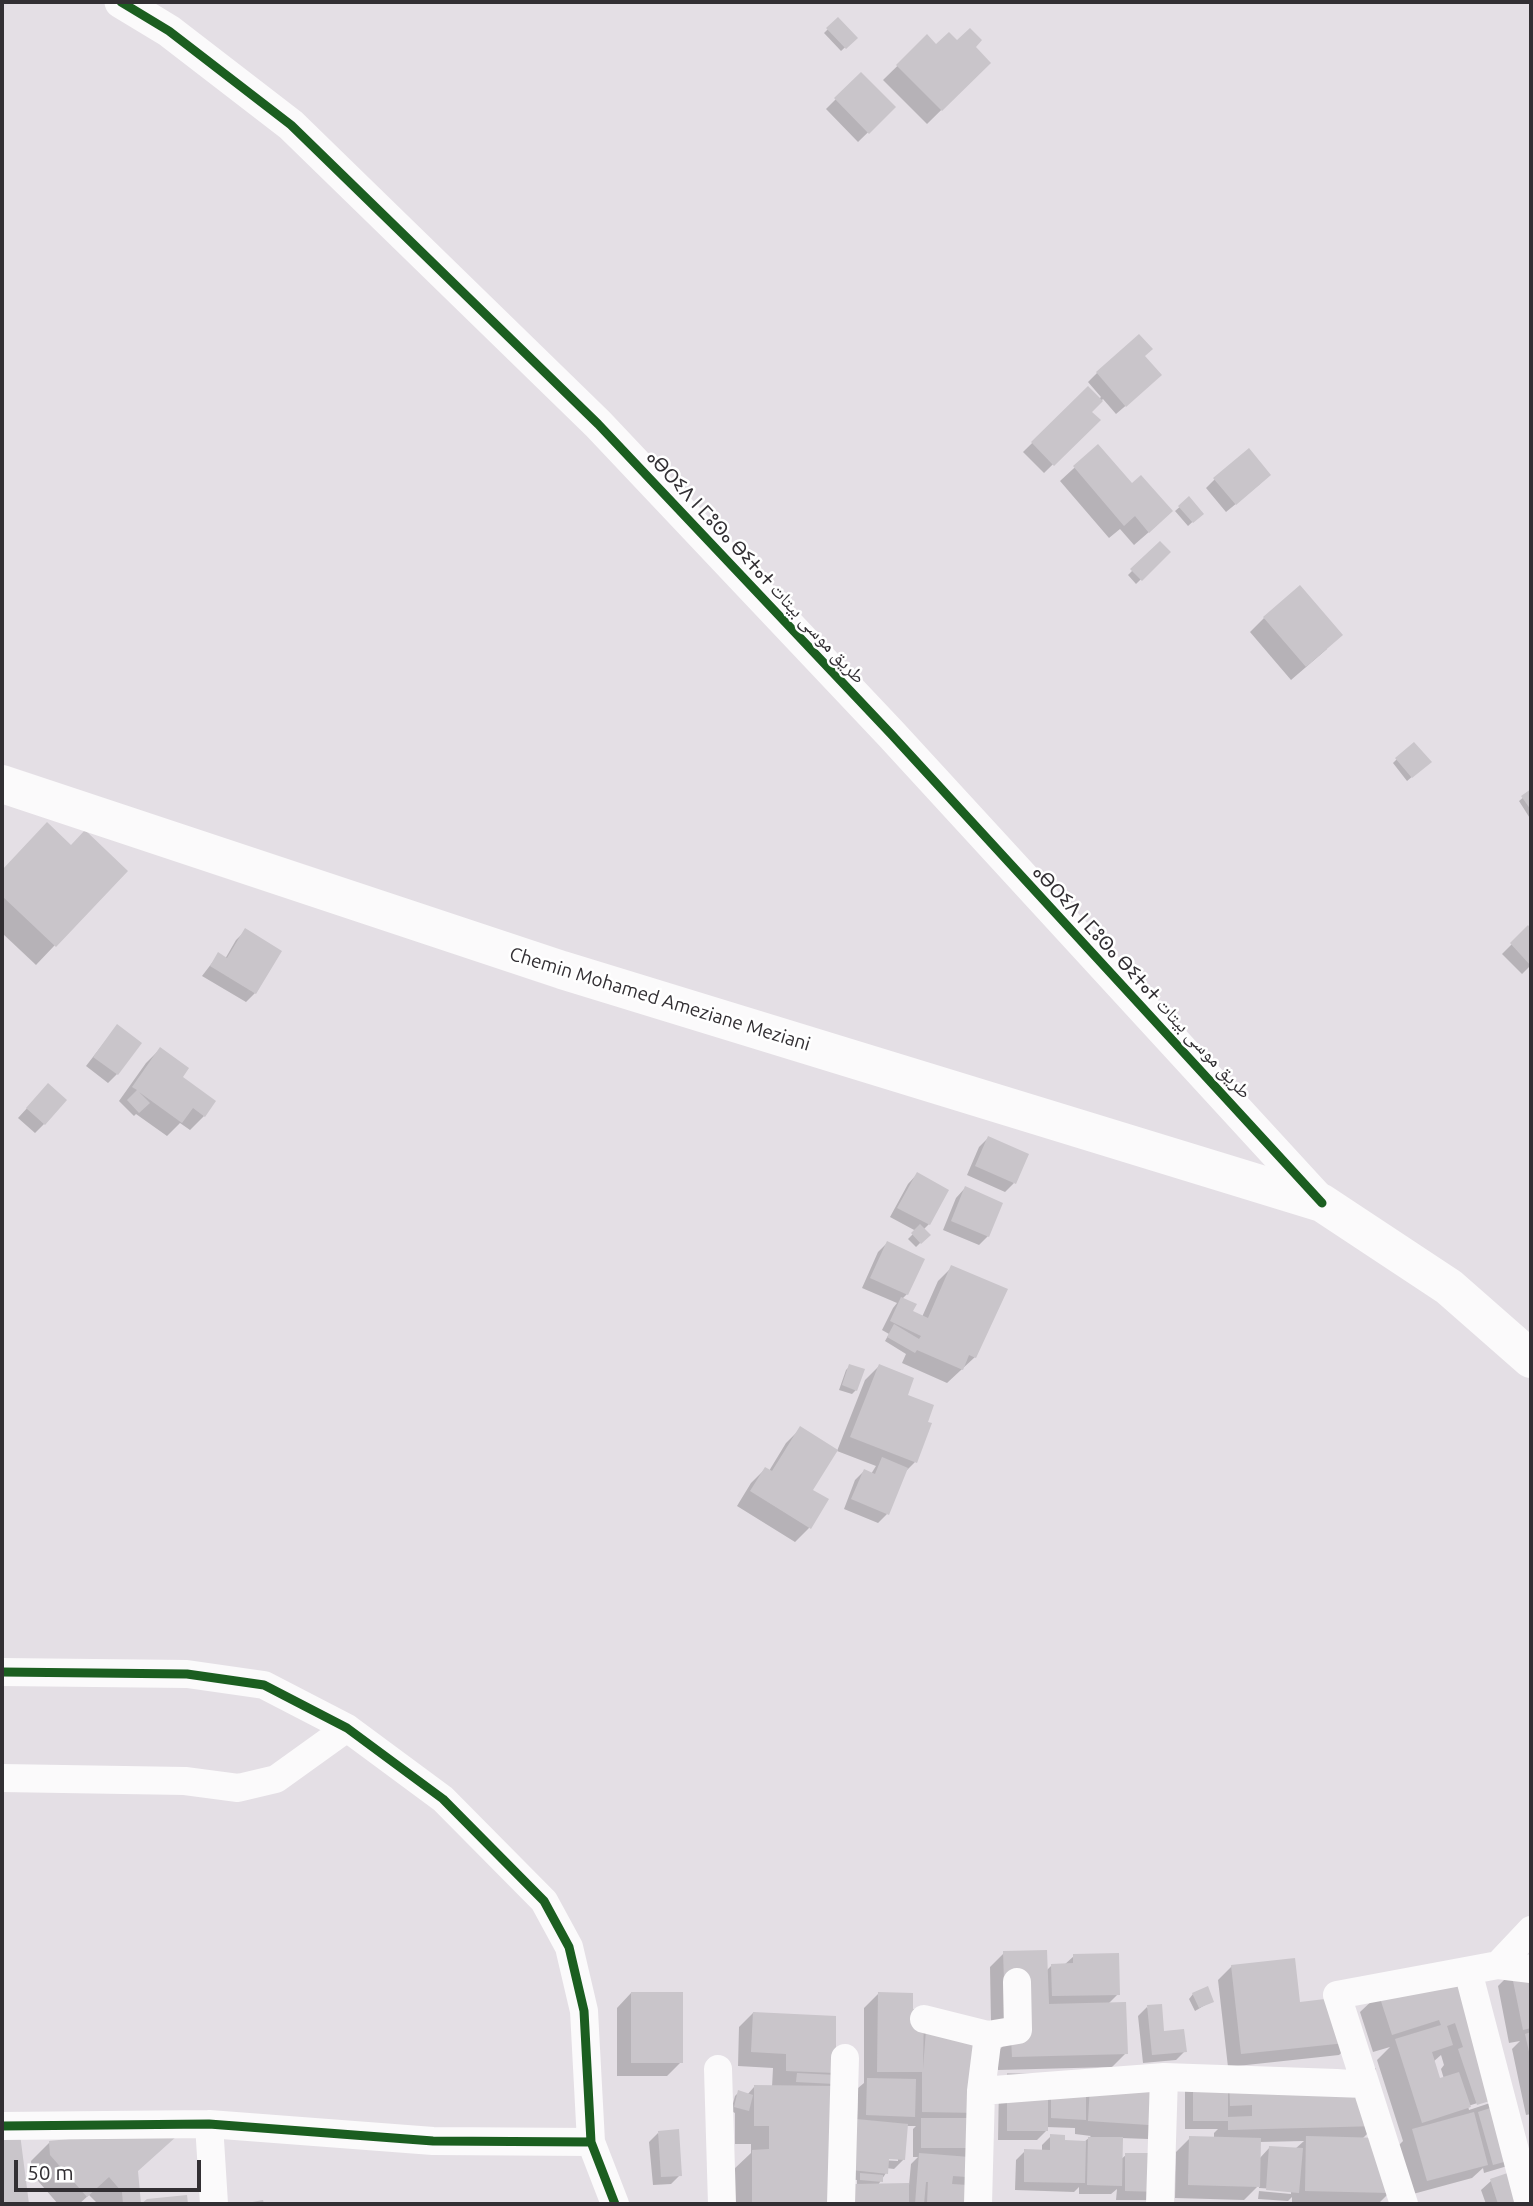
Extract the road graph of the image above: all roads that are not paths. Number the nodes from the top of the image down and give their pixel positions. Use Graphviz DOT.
graph roads {
  1 [pos="121,2"];
  2 [pos="2,784"];
  3 [pos="1322,1203"];
  4 [pos="1531,1359"];
  5 [pos="2,1672"];
  6 [pos="347,1728"];
  7 [pos="2,1778"];
  8 [pos="1531,1930"];
  9 [pos="1498,1965"];
  10 [pos="1531,1969"];
  11 [pos="1468,1971"];
  12 [pos="1017,1982"];
  13 [pos="924,2019"];
  14 [pos="988,2035"];
  15 [pos="845,2058"];
  16 [pos="718,2068"];
  17 [pos="1164,2077"];
  18 [pos="1365,2084"];
  19 [pos="981,2091"];
  20 [pos="209,2124"];
  21 [pos="2,2126"];
  22 [pos="591,2142"];
  23 [pos="214,2204"];
  24 [pos="615,2204"];
  25 [pos="722,2204"];
  26 [pos="841,2204"];
  27 [pos="978,2204"];
  28 [pos="1160,2204"];
  29 [pos="1404,2204"];
  30 [pos="1529,2204"];
  1 -- 3 [label="street, ⴰⴱⵔⵉⴷ ⵏ ⵎⵓⵙⴰ ⴱⵉⵜⴰⵜ طريق موسى بيتات"];
  2 -- 3 [label="main road, Chemin Mohamed Ameziane Meziani"];
  3 -- 4 [label="main road, Chemin Mohamed Ameziane Meziani"];
  5 -- 6 [label="street"];
  6 -- 7 [label="street"];
  6 -- 22 [label="street"];
  8 -- 9 [label="street"];
  9 -- 10 [label="street"];
  9 -- 11 [label="street"];
  11 -- 18 [label="street"];
  11 -- 30 [label="street"];
  12 -- 14 [label="street"];
  13 -- 14 [label="street"];
  14 -- 19 [label="street"];
  15 -- 26 [label="street"];
  16 -- 25 [label="street"];
  17 -- 18 [label="street"];
  17 -- 19 [label="street"];
  17 -- 28 [label="street"];
  18 -- 29 [label="street"];
  19 -- 27 [label="street"];
  20 -- 21 [label="street"];
  20 -- 22 [label="street"];
  20 -- 23 [label="street"];
  22 -- 24 [label="street"];
}
